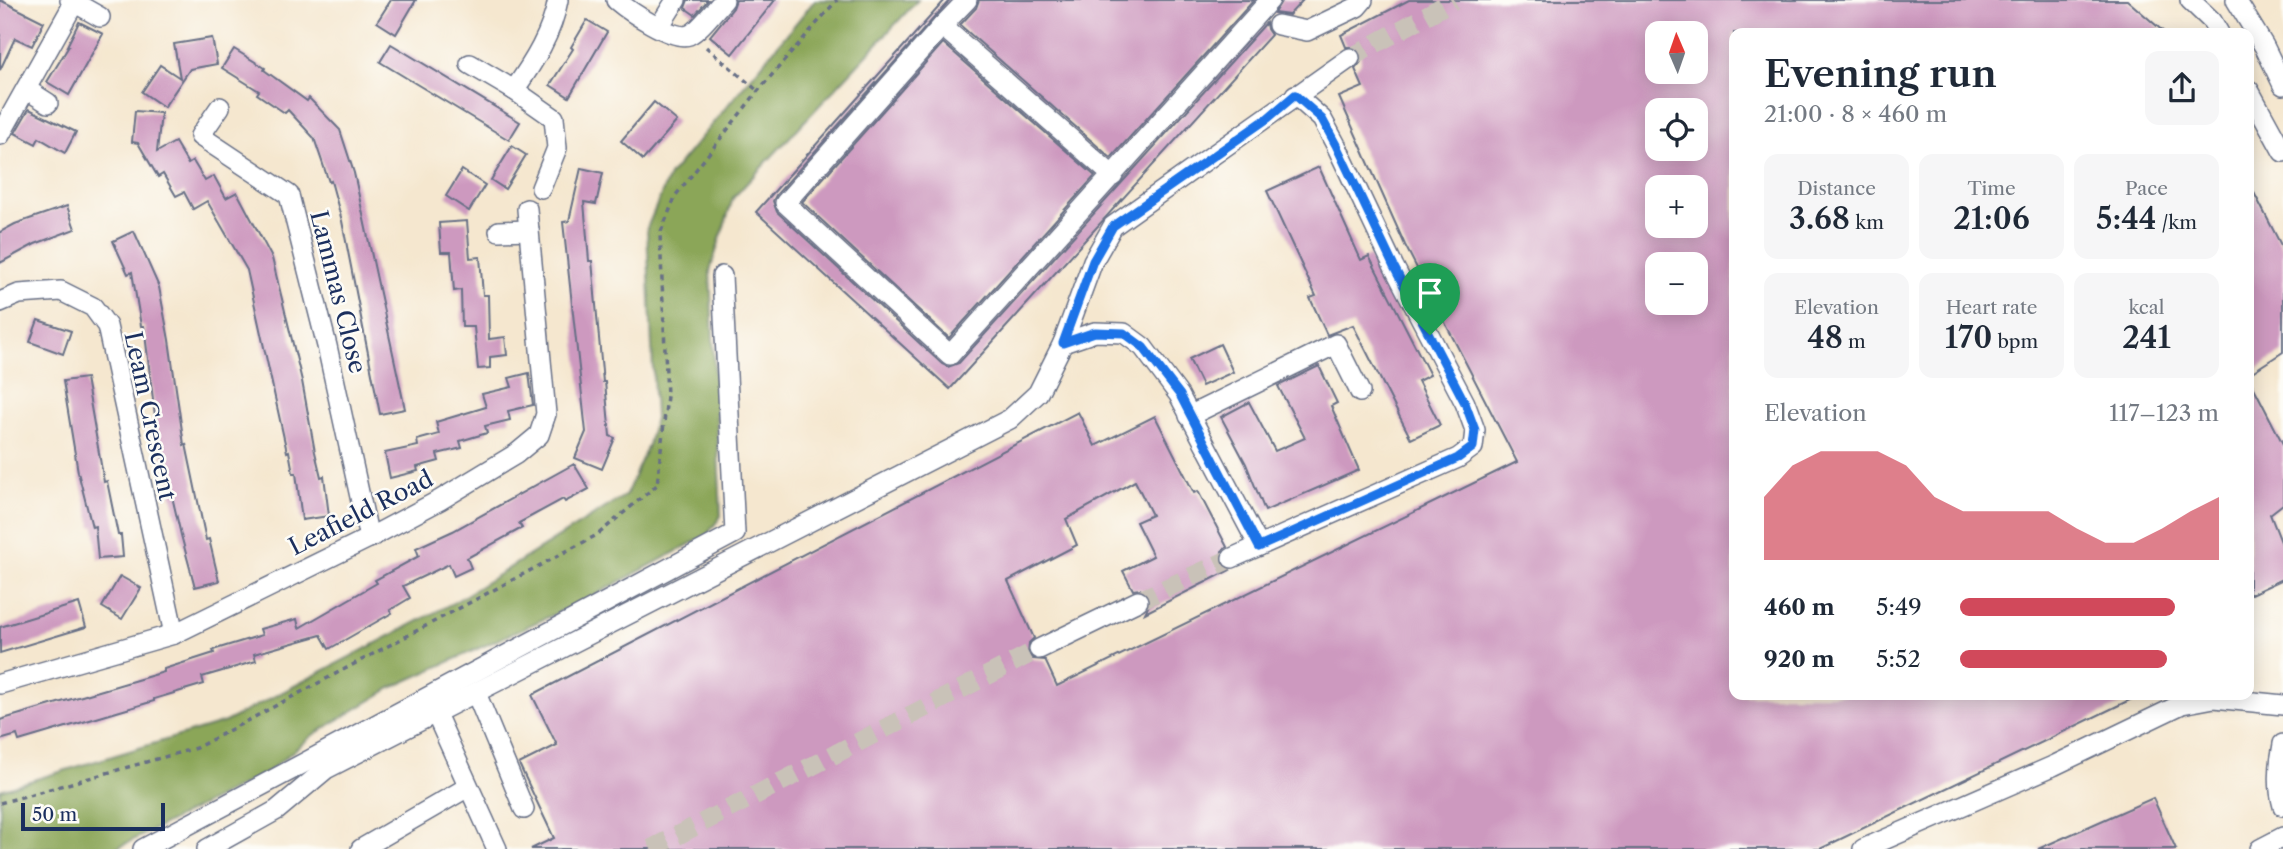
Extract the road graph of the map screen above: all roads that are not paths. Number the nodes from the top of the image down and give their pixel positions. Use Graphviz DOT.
graph roads {
  1 [pos="558,0"];
  2 [pos="616,0"];
  3 [pos="676,0"];
  4 [pos="724,0"];
  5 [pos="967,0"];
  6 [pos="1270,0"];
  7 [pos="1363,0"];
  8 [pos="2190,0"];
  9 [pos="2236,0"];
  10 [pos="72,2"];
  11 [pos="100,17"];
  12 [pos="1278,25"];
  13 [pos="942,26"];
  14 [pos="659,27"];
  15 [pos="2216,28"];
  16 [pos="2253,28"];
  17 [pos="2254,30"];
  18 [pos="1350,58"];
  19 [pos="470,64"];
  20 [pos="2283,85"];
  21 [pos="26,89"];
  22 [pos="514,90"];
  23 [pos="1295,95"];
  24 [pos="2254,99"];
  25 [pos="48,103"];
  26 [pos="220,107"];
  27 [pos="0,135"];
  28 [pos="2283,152"];
  29 [pos="1113,176"];
  30 [pos="541,188"];
  31 [pos="527,209"];
  32 [pos="529,230"];
  33 [pos="499,231"];
  34 [pos="722,276"];
  35 [pos="0,302"];
  36 [pos="1063,343"];
  37 [pos="1360,392"];
  38 [pos="1189,416"];
  39 [pos="369,538"];
  40 [pos="1259,547"];
  41 [pos="1232,558"];
  42 [pos="1138,601"];
  43 [pos="174,634"];
  44 [pos="1040,649"];
  45 [pos="0,684"];
  46 [pos="476,693"];
  47 [pos="2203,700"];
  48 [pos="2234,700"];
  49 [pos="2283,705"];
  50 [pos="436,713"];
  51 [pos="2283,744"];
  52 [pos="468,787"];
  53 [pos="2283,806"];
  54 [pos="524,809"];
  55 [pos="2283,837"];
  56 [pos="143,849"];
  57 [pos="206,849"];
  58 [pos="361,849"];
  59 [pos="497,849"];
  60 [pos="1863,849"];
  61 [pos="2260,849"];
  1 -- 22 [label="street"];
  2 -- 14 [label="street"];
  3 -- 14 [label="street"];
  4 -- 14 [label="street"];
  5 -- 13 [label="street"];
  6 -- 29 [label="street"];
  7 -- 12 [label="street"];
  8 -- 15 [label="street"];
  9 -- 16 [label="street"];
  10 -- 11 [label="street"];
  10 -- 21 [label="street"];
  13 -- 29 [label="street"];
  13 -- 29 [label="street"];
  17 -- 20 [label="street"];
  18 -- 23 [label="street"];
  19 -- 22 [label="street"];
  21 -- 25 [label="street"];
  21 -- 27 [label="street"];
  22 -- 30 [label="street"];
  23 -- 36 [label="street"];
  23 -- 40 [label="street"];
  24 -- 28 [label="street"];
  26 -- 39 [label="street, Lammas Close"];
  31 -- 32 [label="street, Leafield Road"];
  32 -- 33 [label="street"];
  32 -- 39 [label="street, Leafield Road"];
  34 -- 56 [label="street"];
  35 -- 43 [label="street, Leam Crescent"];
  36 -- 38 [label="street"];
  36 -- 46 [label="street"];
  37 -- 38 [label="street"];
  38 -- 40 [label="street"];
  39 -- 43 [label="street, Leafield Road"];
  40 -- 41 [label="street"];
  42 -- 44 [label="street"];
  43 -- 45 [label="street, Leafield Road"];
  46 -- 50 [label="street"];
  46 -- 54 [label="street"];
  47 -- 60 [label="street"];
  48 -- 49 [label="street"];
  50 -- 52 [label="street"];
  50 -- 57 [label="street"];
  51 -- 53 [label="street"];
  52 -- 58 [label="street"];
  52 -- 59 [label="street"];
  55 -- 61 [label="street"];
}
